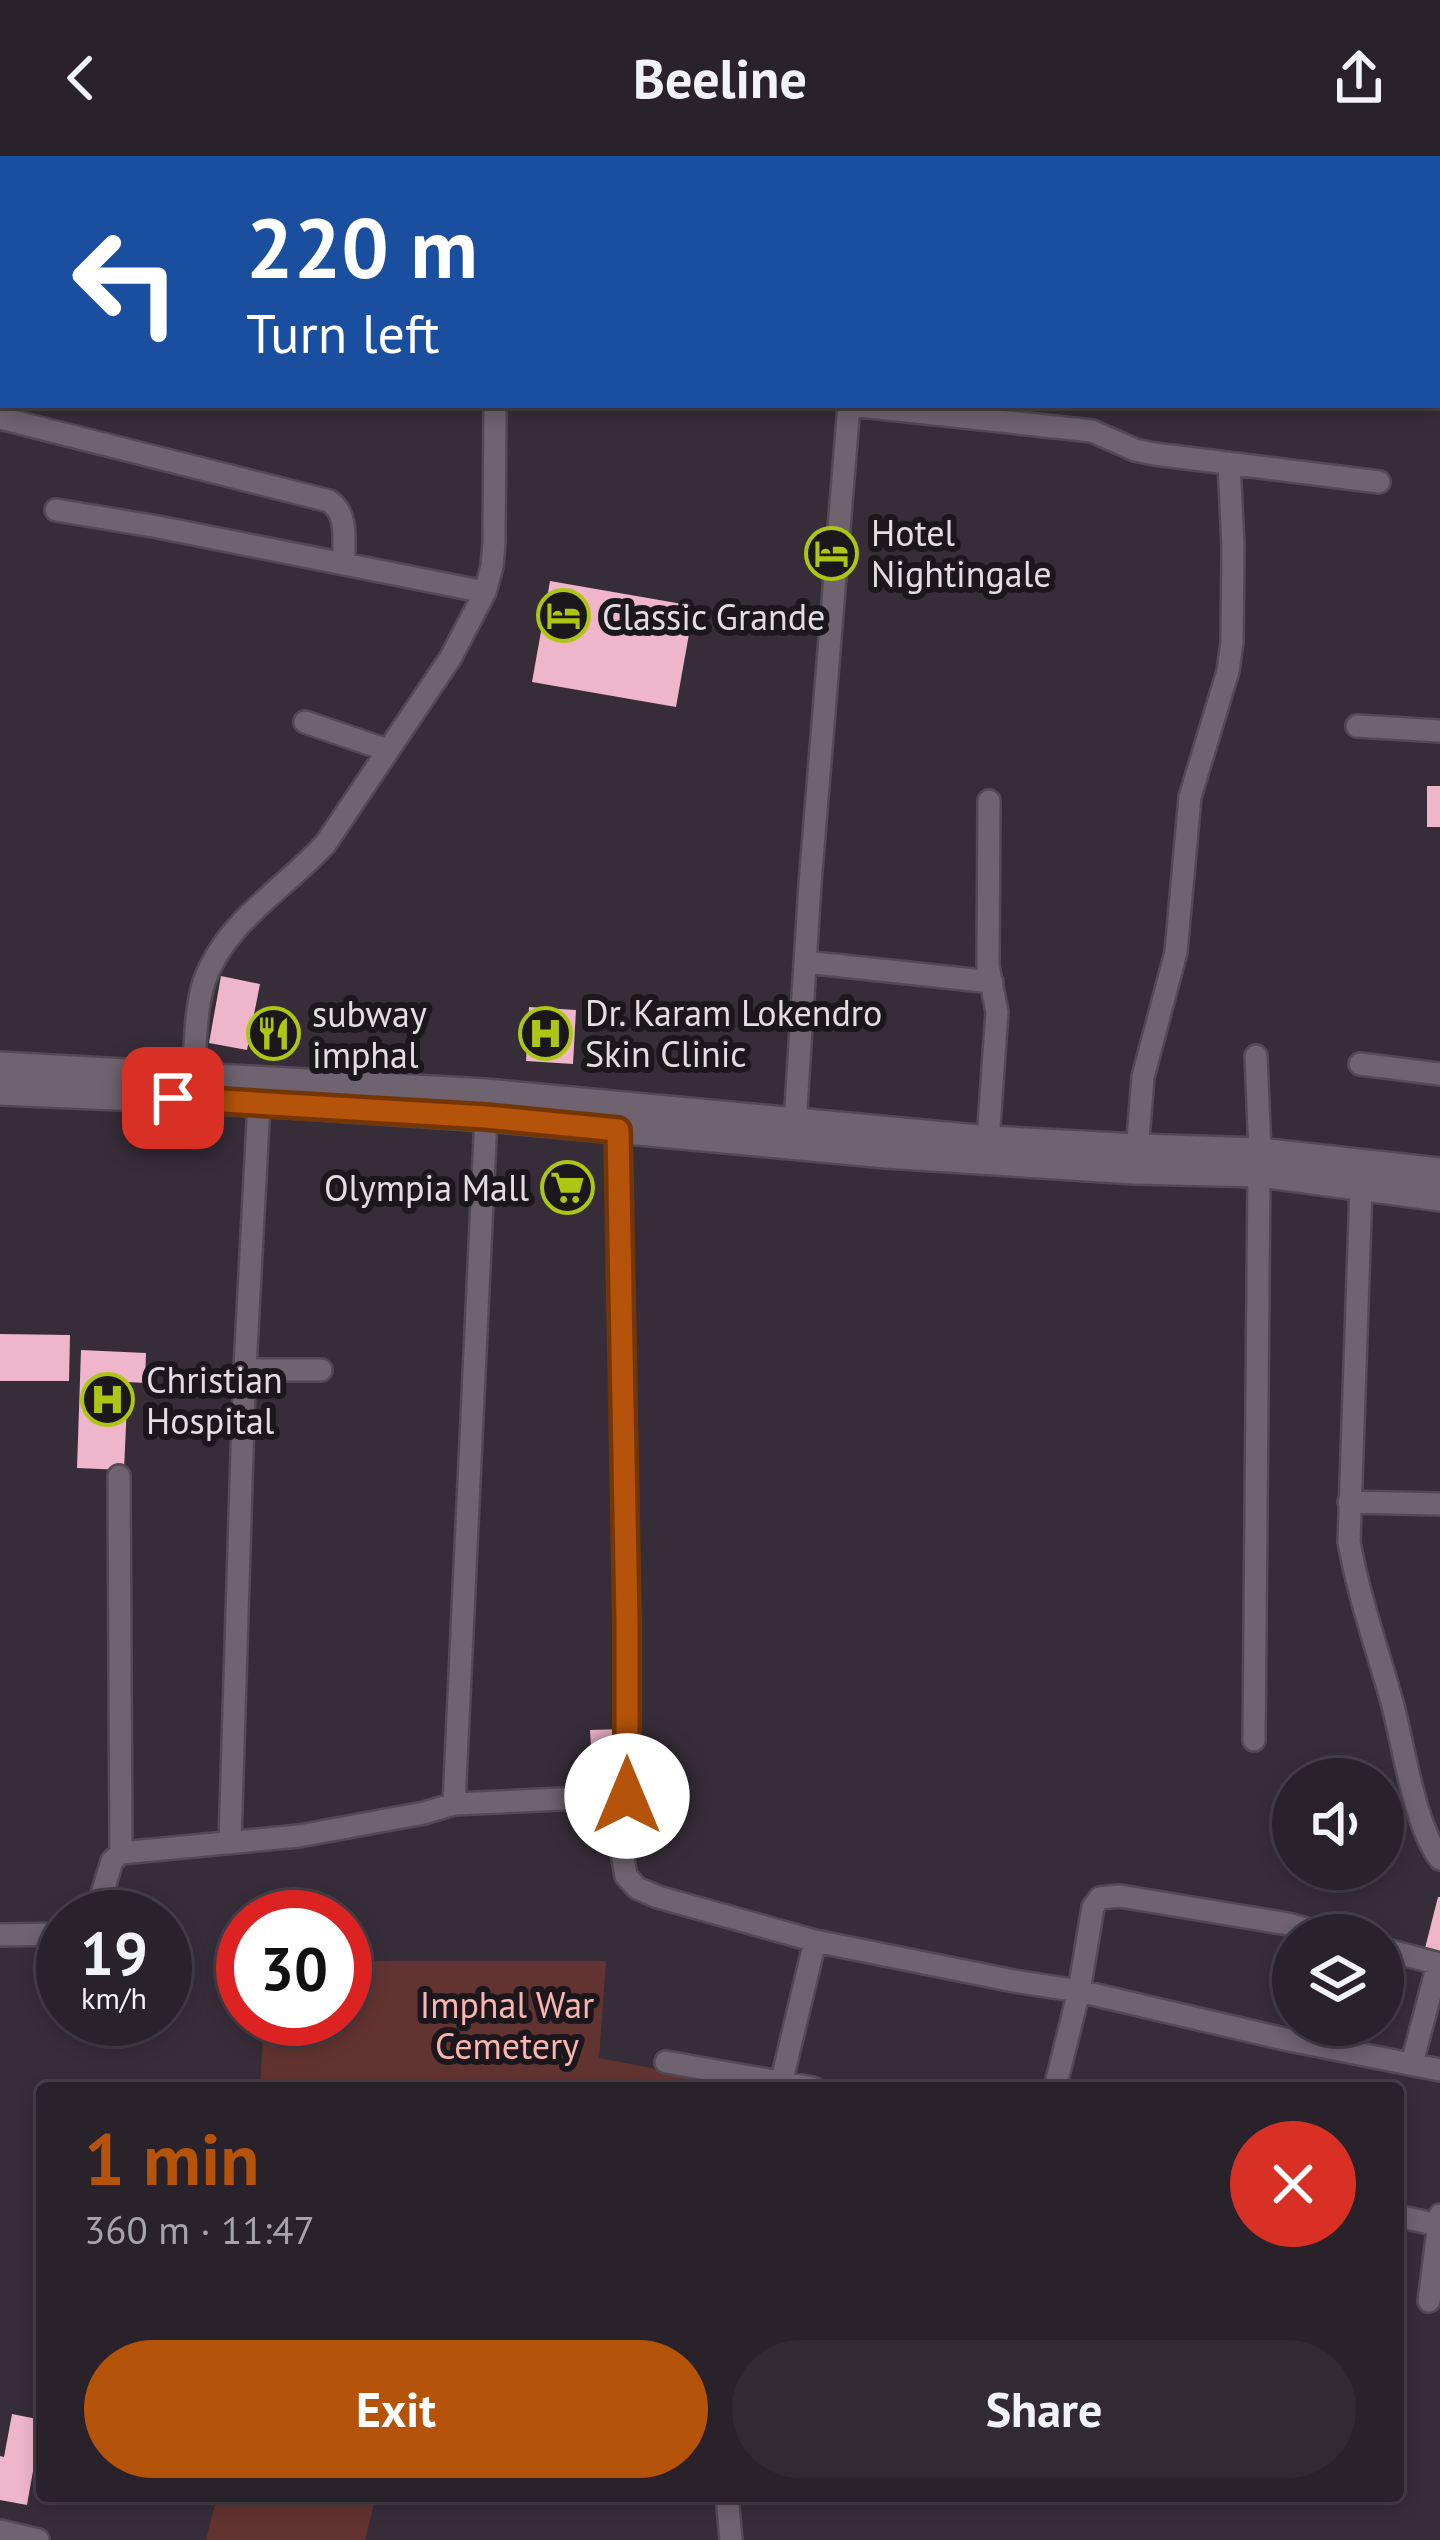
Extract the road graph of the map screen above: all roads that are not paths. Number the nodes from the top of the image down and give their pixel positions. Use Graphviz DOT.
graph roads {
  1 [pos="495,408"];
  2 [pos="850,408"];
  3 [pos="878,408"];
  4 [pos="0,418"];
  5 [pos="1229,463"];
  6 [pos="1379,482"];
  7 [pos="56,510"];
  8 [pos="344,563"];
  9 [pos="485,592"];
  10 [pos="305,722"];
  11 [pos="1357,726"];
  12 [pos="1440,731"];
  13 [pos="387,750"];
  14 [pos="989,801"];
  15 [pos="805,962"];
  16 [pos="992,982"];
  17 [pos="1256,1056"];
  18 [pos="1360,1064"];
  19 [pos="0,1066"];
  20 [pos="193,1074"];
  21 [pos="1440,1074"];
  22 [pos="0,1091"];
  23 [pos="259,1102"];
  24 [pos="486,1117"];
  25 [pos="795,1124"];
  26 [pos="726,1128"];
  27 [pos="618,1130"];
  28 [pos="988,1140"];
  29 [pos="1136,1159"];
  30 [pos="1260,1162"];
  31 [pos="1440,1172"];
  32 [pos="1360,1188"];
  33 [pos="1440,1197"];
  34 [pos="245,1370"];
  35 [pos="321,1370"];
  36 [pos="118,1476"];
  37 [pos="1349,1502"];
  38 [pos="1440,1504"];
  39 [pos="1254,1740"];
  40 [pos="627,1796"];
  41 [pos="454,1804"];
  42 [pos="230,1842"];
  43 [pos="122,1853"];
  44 [pos="1440,1859"];
  45 [pos="103,1890"];
  46 [pos="1272,1921"];
  47 [pos="36,1934"];
  48 [pos="0,1935"];
  49 [pos="815,1941"];
  50 [pos="1404,1955"];
  51 [pos="1439,1964"];
  52 [pos="1078,1991"];
  53 [pos="666,2062"];
  54 [pos="1412,2063"];
  55 [pos="1440,2070"];
  56 [pos="770,2082"];
  57 [pos="780,2082"];
  58 [pos="1056,2082"];
  59 [pos="1404,2217"];
  60 [pos="1439,2220"];
  61 [pos="1429,2301"];
  62 [pos="727,2502"];
  63 [pos="0,2531"];
  64 [pos="38,2540"];
  65 [pos="730,2540"];
  1 -- 9 [label="street"];
  2 -- 15 [label="street"];
  3 -- 5 [label="street"];
  4 -- 8 [label="street"];
  5 -- 6 [label="street"];
  5 -- 29 [label="street"];
  7 -- 8 [label="street"];
  8 -- 9 [label="street"];
  9 -- 13 [label="street"];
  10 -- 13 [label="street"];
  11 -- 12 [label="street"];
  13 -- 20 [label="street"];
  14 -- 16 [label="street"];
  15 -- 16 [label="street"];
  15 -- 25 [label="street"];
  16 -- 28 [label="street"];
  17 -- 30 [label="street"];
  18 -- 21 [label="street"];
  19 -- 20 [label="main road"];
  20 -- 26 [label="main road"];
  22 -- 23 [label="main road"];
  23 -- 24 [label="main road"];
  23 -- 34 [label="street"];
  24 -- 27 [label="main road"];
  24 -- 41 [label="street"];
  25 -- 26 [label="main road"];
  25 -- 28 [label="main road"];
  26 -- 27 [label="main road"];
  26 -- 29 [label="main road"];
  27 -- 40 [label="street"];
  28 -- 29 [label="main road"];
  29 -- 30 [label="main road"];
  30 -- 31 [label="main road"];
  30 -- 32 [label="main road"];
  30 -- 39 [label="street"];
  32 -- 33 [label="main road"];
  32 -- 37 [label="street"];
  34 -- 35 [label="street"];
  34 -- 42 [label="street"];
  36 -- 43 [label="street"];
  37 -- 38 [label="street"];
  37 -- 44 [label="street"];
  40 -- 41 [label="street"];
  40 -- 49 [label="street"];
  41 -- 42 [label="street"];
  42 -- 43 [label="street"];
  43 -- 45 [label="street"];
  46 -- 52 [label="street"];
  47 -- 48 [label="street"];
  49 -- 52 [label="street"];
  49 -- 57 [label="street"];
  50 -- 51 [label="street"];
  51 -- 54 [label="street"];
  52 -- 54 [label="street"];
  52 -- 58 [label="street"];
  53 -- 56 [label="street"];
  54 -- 55 [label="street"];
  59 -- 60 [label="street"];
  60 -- 61 [label="street"];
  62 -- 65 [label="street"];
  63 -- 64 [label="street"];
}
